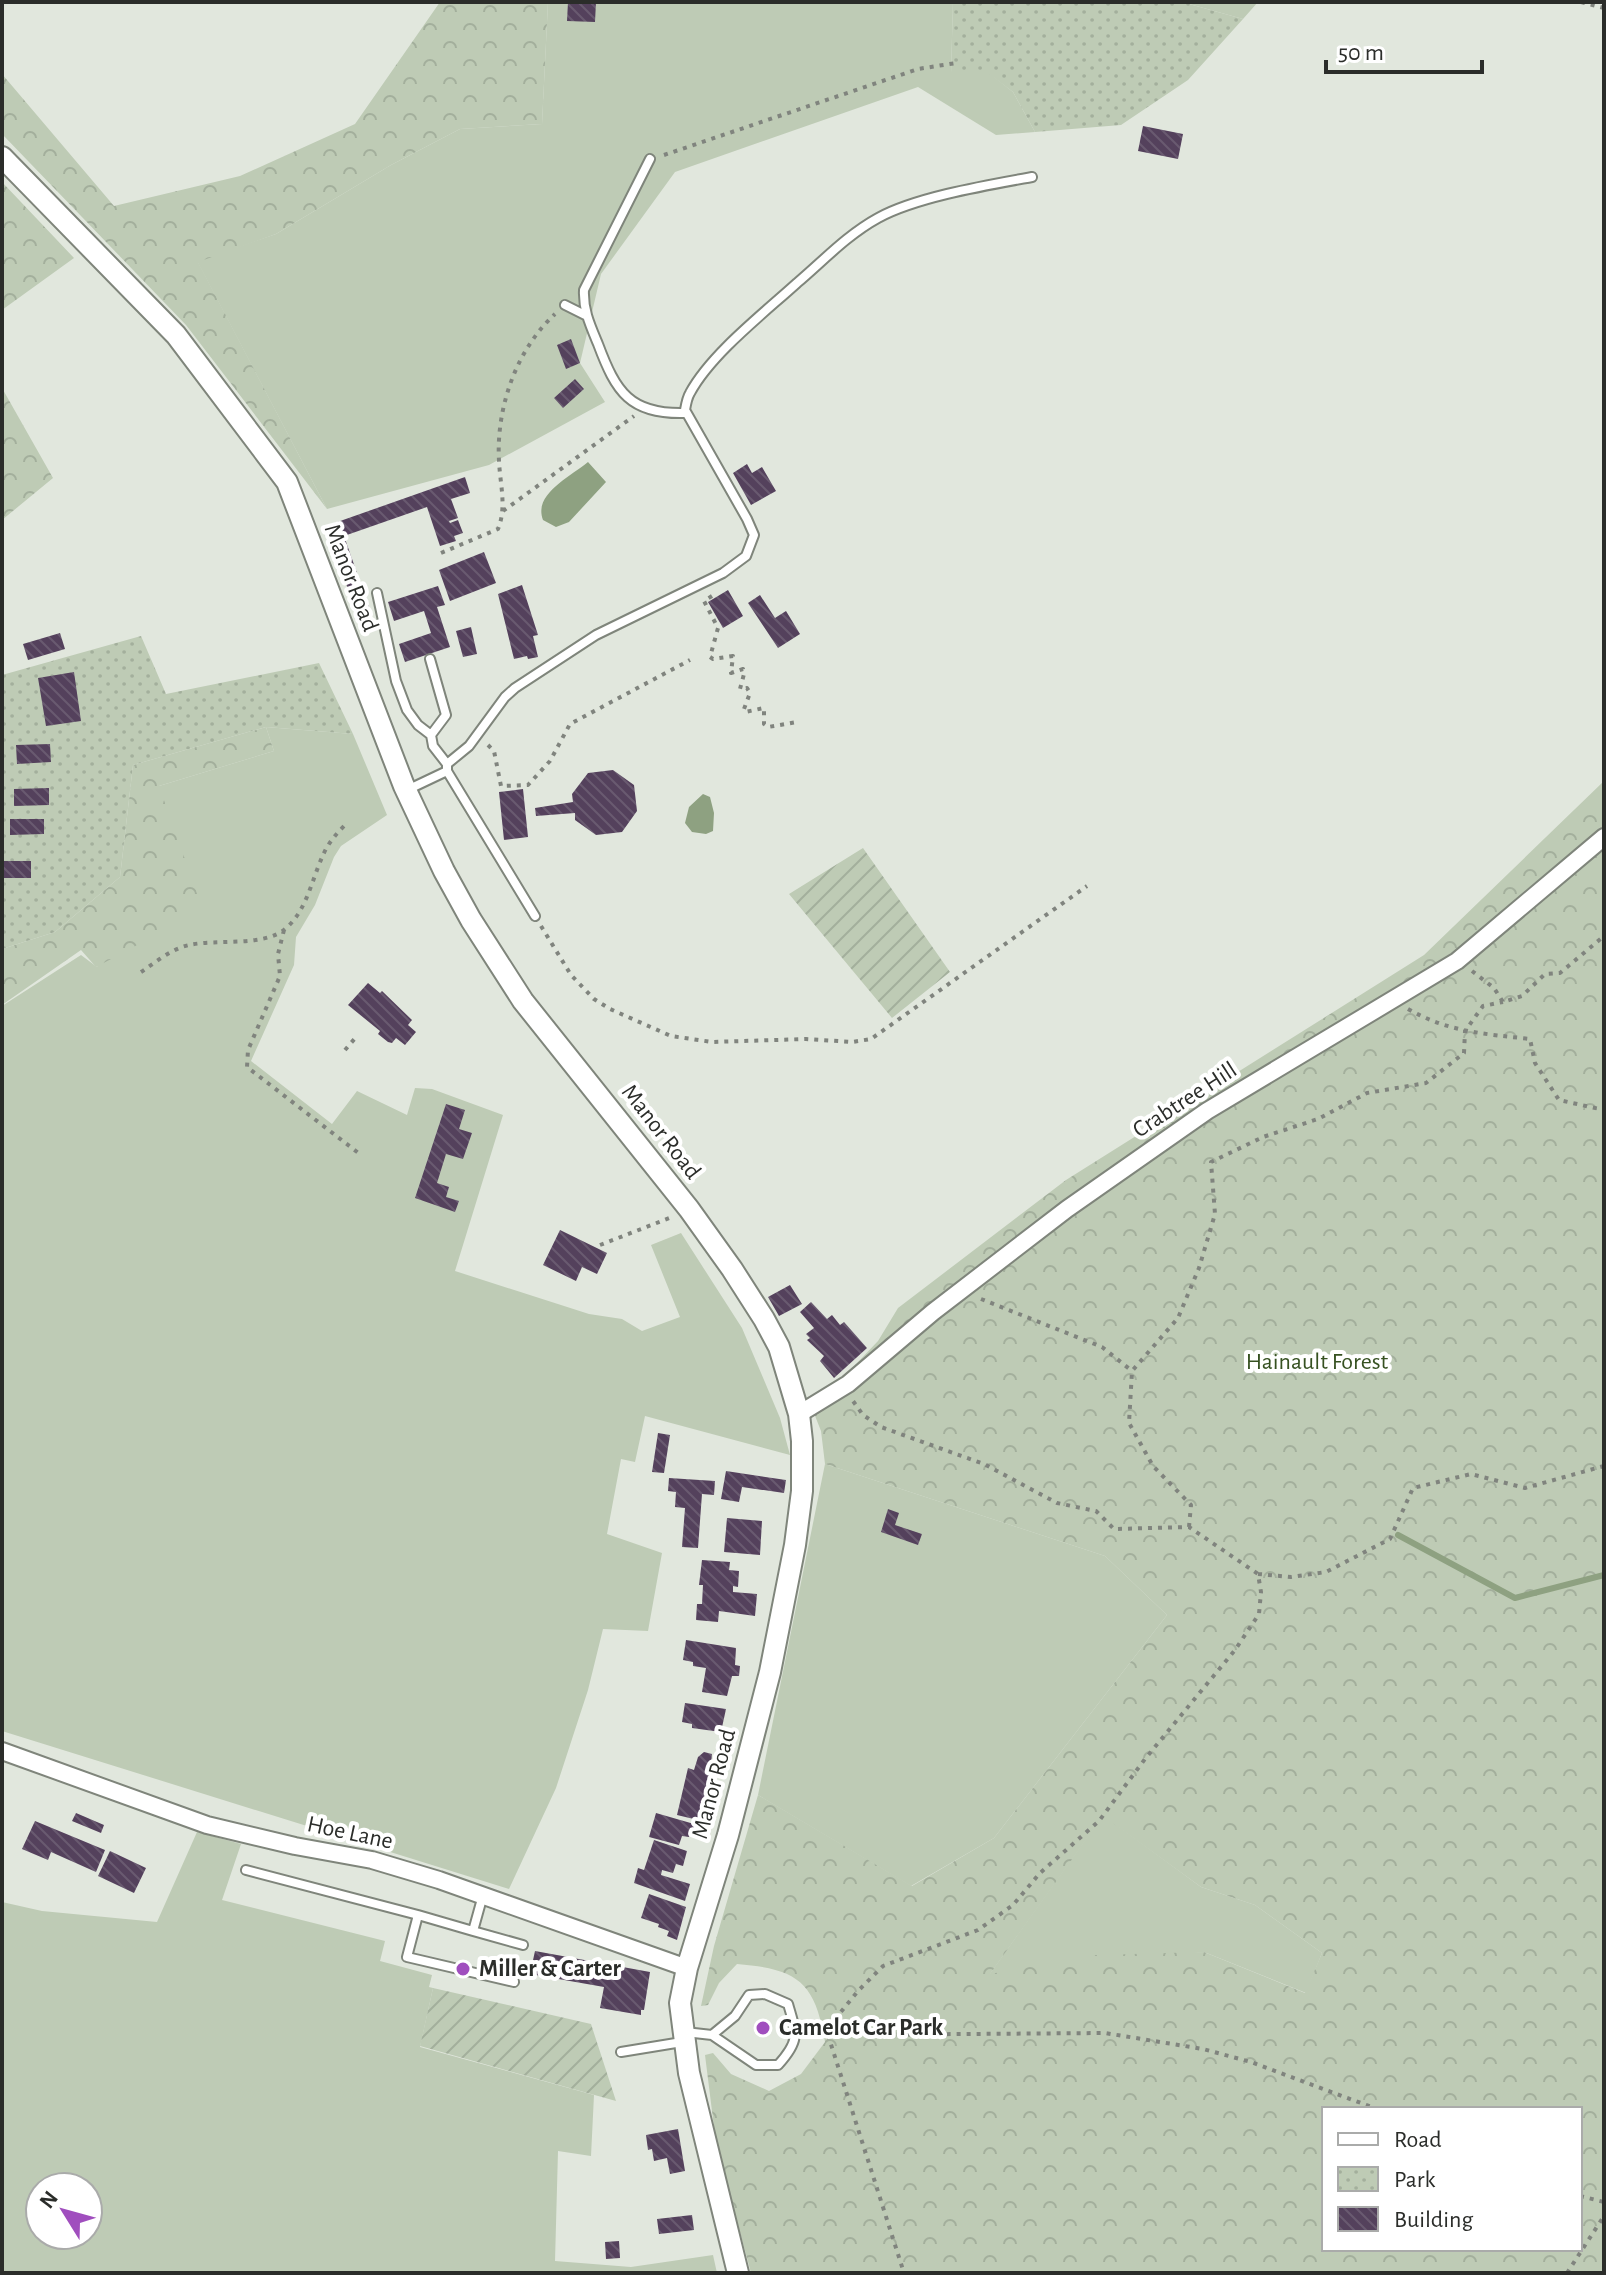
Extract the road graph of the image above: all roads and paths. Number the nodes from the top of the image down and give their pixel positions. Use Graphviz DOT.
graph roads {
  1 [pos="1581,2"];
  2 [pos="1604,8"];
  3 [pos="956,63"];
  4 [pos="2,157"];
  5 [pos="650,159"];
  6 [pos="1032,177"];
  7 [pos="565,305"];
  8 [pos="586,315"];
  9 [pos="686,413"];
  10 [pos="658,414"];
  11 [pos="503,511"];
  12 [pos="441,553"];
  13 [pos="723,589"];
  14 [pos="377,593"];
  15 [pos="430,659"];
  16 [pos="690,660"];
  17 [pos="797,722"];
  18 [pos="431,735"];
  19 [pos="475,738"];
  20 [pos="447,767"];
  21 [pos="406,791"];
  22 [pos="346,824"];
  23 [pos="1604,837"];
  24 [pos="1087,886"];
  25 [pos="535,916"];
  26 [pos="284,930"];
  27 [pos="1604,936"];
  28 [pos="1457,961"];
  29 [pos="141,972"];
  30 [pos="1392,1000"];
  31 [pos="1503,1002"];
  32 [pos="1465,1031"];
  33 [pos="357,1036"];
  34 [pos="345,1050"];
  35 [pos="1604,1110"];
  36 [pos="361,1155"];
  37 [pos="689,1209"];
  38 [pos="600,1245"];
  39 [pos="959,1292"];
  40 [pos="1132,1371"];
  41 [pos="848,1384"];
  42 [pos="799,1414"];
  43 [pos="1604,1466"];
  44 [pos="1189,1527"];
  45 [pos="1258,1574"];
  46 [pos="2,1751"];
  47 [pos="246,1870"];
  48 [pos="484,1894"];
  49 [pos="418,1915"];
  50 [pos="473,1931"];
  51 [pos="523,1945"];
  52 [pos="687,1968"];
  53 [pos="514,1982"];
  54 [pos="712,2035"];
  55 [pos="828,2035"];
  56 [pos="683,2037"];
  57 [pos="621,2052"];
  58 [pos="1371,2107"];
  59 [pos="1582,2196"];
  60 [pos="1604,2202"];
  61 [pos="1604,2216"];
  62 [pos="1582,2250"];
  63 [pos="1581,2251"];
  64 [pos="738,2273"];
  65 [pos="904,2273"];
  66 [pos="1567,2273"];
  1 -- 2 [label="path"];
  3 -- 5 [label="path"];
  4 -- 21 [label="street, Manor Road"];
  5 -- 8 [label="lane"];
  6 -- 9 [label="lane"];
  7 -- 8 [label="lane"];
  7 -- 11 [label="path"];
  8 -- 10 [label="lane"];
  9 -- 10 [label="lane"];
  9 -- 19 [label="lane"];
  10 -- 11 [label="path"];
  11 -- 12 [label="path"];
  13 -- 17 [label="path"];
  14 -- 18 [label="lane"];
  15 -- 18 [label="lane"];
  16 -- 19 [label="path"];
  18 -- 20 [label="lane"];
  19 -- 20 [label="lane"];
  20 -- 21 [label="lane"];
  20 -- 25 [label="lane"];
  21 -- 37 [label="street, Manor Road"];
  22 -- 26 [label="path"];
  23 -- 28 [label="street, Crabtree Hill"];
  24 -- 25 [label="path"];
  26 -- 29 [label="path"];
  26 -- 36 [label="path"];
  27 -- 31 [label="path"];
  28 -- 30 [label="street, Crabtree Hill"];
  28 -- 31 [label="path"];
  30 -- 32 [label="path"];
  30 -- 39 [label="street, Crabtree Hill"];
  31 -- 32 [label="path"];
  32 -- 35 [label="path"];
  32 -- 40 [label="path"];
  33 -- 34 [label="path"];
  37 -- 38 [label="path"];
  37 -- 42 [label="street, Manor Road"];
  39 -- 40 [label="path"];
  39 -- 41 [label="street, Crabtree Hill"];
  40 -- 44 [label="path"];
  41 -- 42 [label="street, Crabtree Hill"];
  41 -- 44 [label="path"];
  42 -- 52 [label="street, Manor Road"];
  43 -- 45 [label="path"];
  44 -- 45 [label="path"];
  45 -- 55 [label="path"];
  46 -- 48 [label="street, Hoe Lane"];
  47 -- 49 [label="lane"];
  48 -- 50 [label="lane"];
  48 -- 52 [label="street, Hoe Lane"];
  49 -- 50 [label="lane"];
  49 -- 53 [label="lane"];
  50 -- 51 [label="lane"];
  52 -- 56 [label="street, Manor Road"];
  54 -- 54 [label="lane"];
  54 -- 56 [label="lane"];
  55 -- 58 [label="path"];
  55 -- 65 [label="path"];
  56 -- 57 [label="lane"];
  56 -- 64 [label="street, Manor Road"];
  59 -- 60 [label="path"];
  61 -- 62 [label="path"];
  63 -- 66 [label="path"];
}
